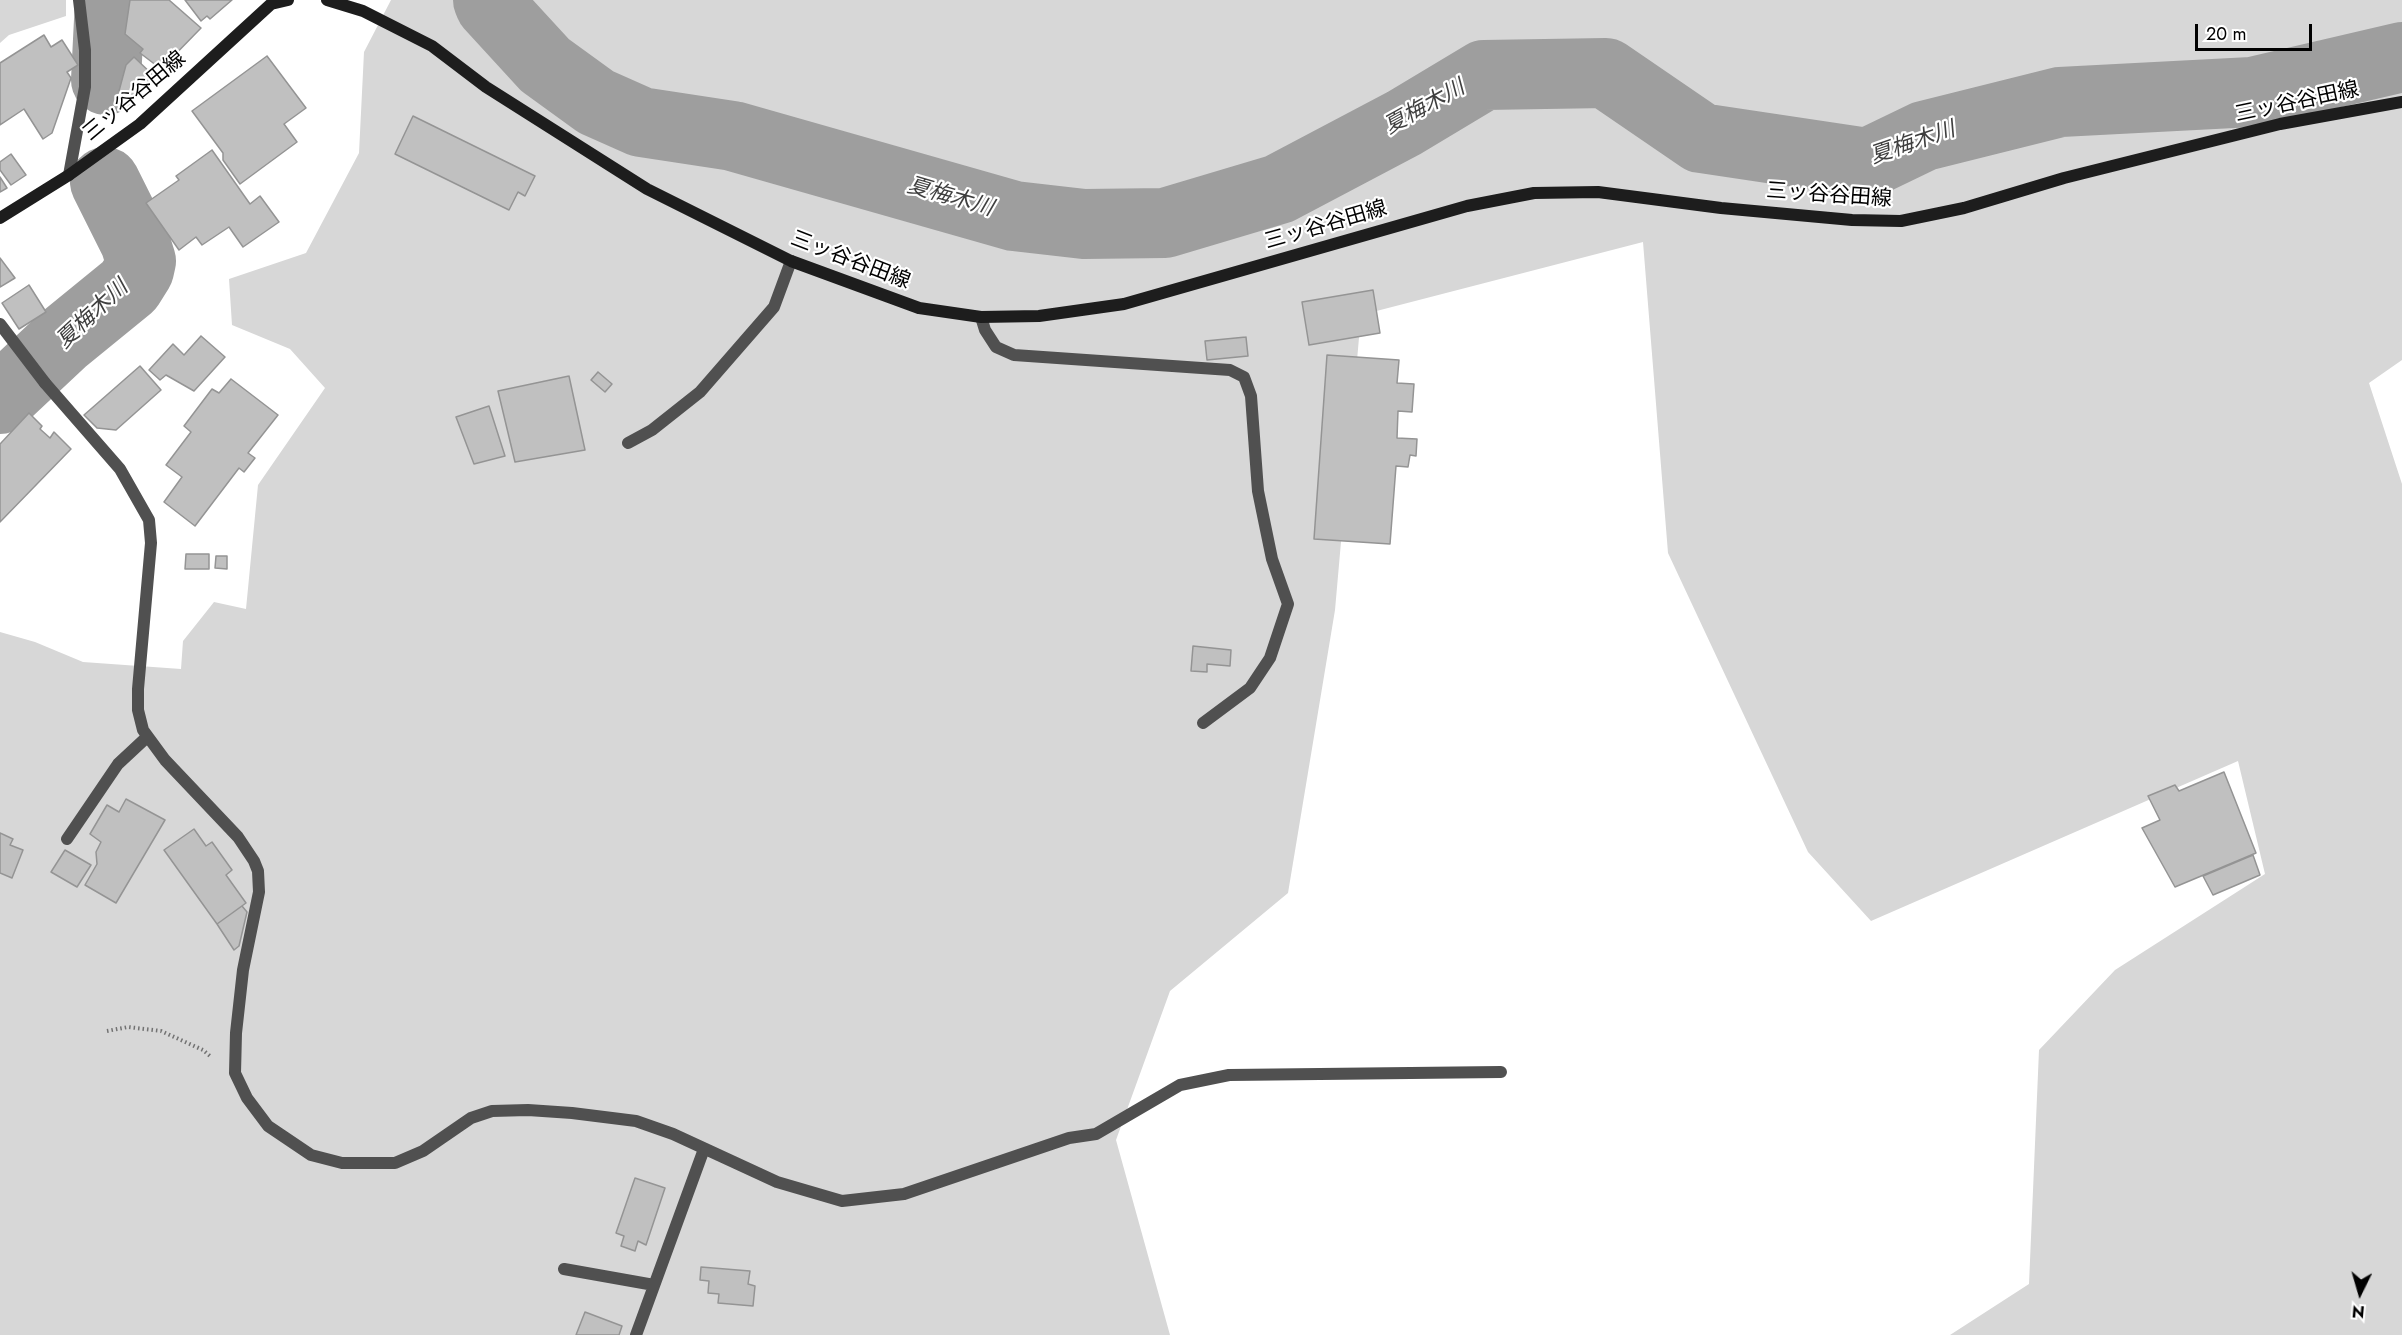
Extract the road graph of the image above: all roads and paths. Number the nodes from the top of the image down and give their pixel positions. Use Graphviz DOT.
graph roads {
  1 [pos="79,0"];
  2 [pos="288,0"];
  3 [pos="327,0"];
  4 [pos="2402,102"];
  5 [pos="69,176"];
  6 [pos="0,218"];
  7 [pos="791,261"];
  8 [pos="981,316"];
  9 [pos="0,324"];
  10 [pos="628,443"];
  11 [pos="1203,723"];
  12 [pos="147,737"];
  13 [pos="67,839"];
  14 [pos="107,1031"];
  15 [pos="1501,1072"];
  16 [pos="238,1083"];
  17 [pos="704,1149"];
  18 [pos="564,1269"];
  19 [pos="654,1285"];
  20 [pos="636,1335"];
  1 -- 5 [label="street"];
  2 -- 5 [label="main road, 三ッ谷谷田線"];
  3 -- 7 [label="main road, 三ッ谷谷田線"];
  4 -- 8 [label="main road, 三ッ谷谷田線"];
  5 -- 6 [label="main road, 三ッ谷谷田線"];
  7 -- 8 [label="main road, 三ッ谷谷田線"];
  7 -- 10 [label="street"];
  8 -- 11 [label="street"];
  9 -- 12 [label="street"];
  12 -- 13 [label="street"];
  12 -- 16 [label="street"];
  14 -- 16 [label="path"];
  15 -- 17 [label="street"];
  16 -- 17 [label="street"];
  17 -- 19 [label="street"];
  18 -- 19 [label="street"];
  19 -- 20 [label="street"];
}
